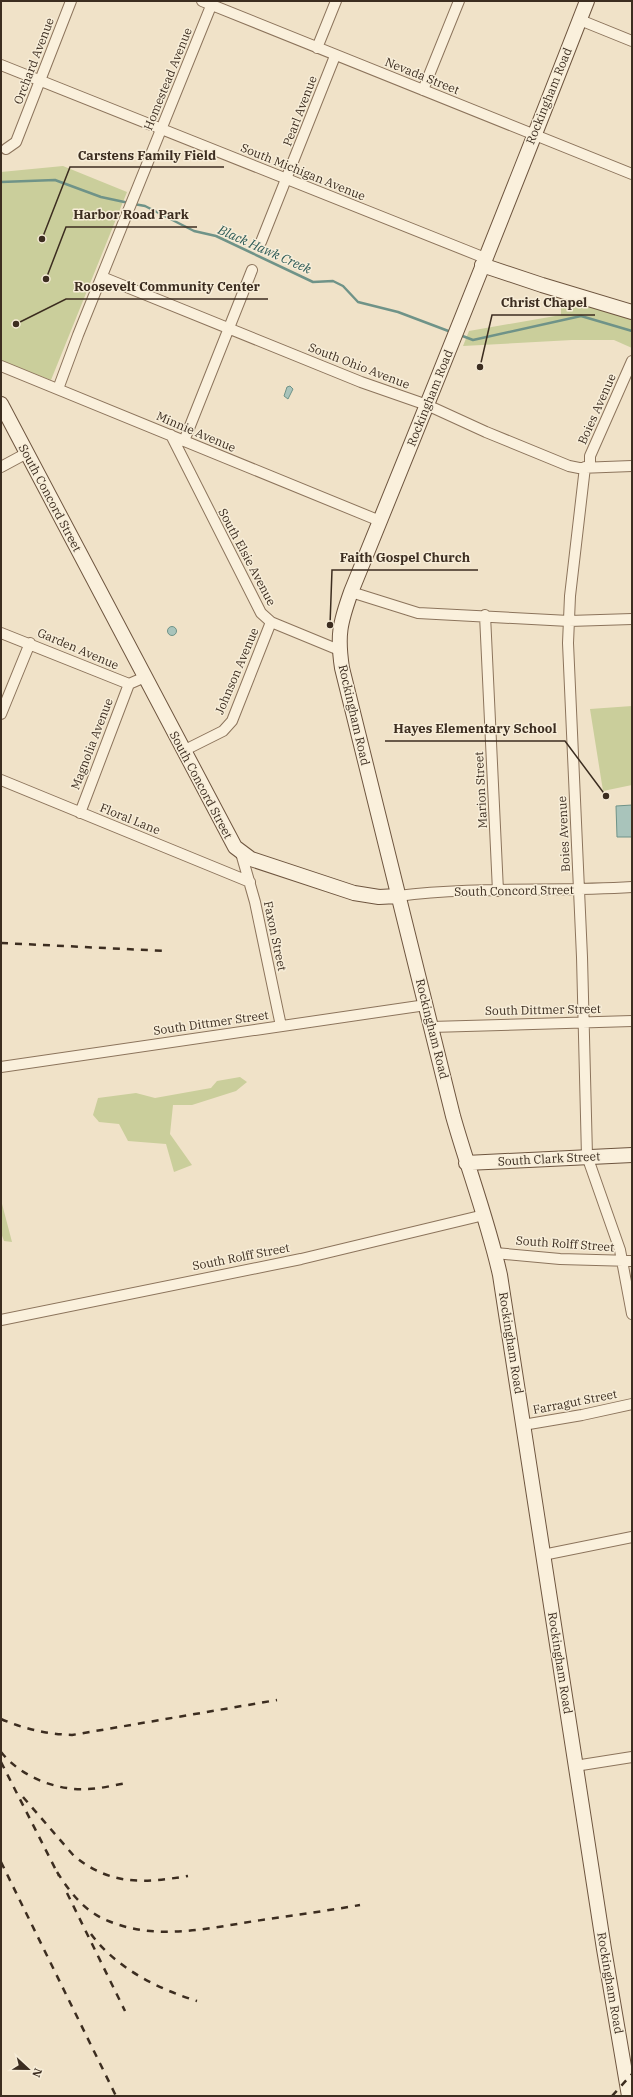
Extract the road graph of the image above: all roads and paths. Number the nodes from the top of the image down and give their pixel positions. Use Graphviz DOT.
graph roads {
  1 [pos="71,1"];
  2 [pos="336,1"];
  3 [pos="459,1"];
  4 [pos="587,1"];
  5 [pos="209,2"];
  6 [pos="580,20"];
  7 [pos="632,41"];
  8 [pos="317,48"];
  9 [pos="335,56"];
  10 [pos="1,65"];
  11 [pos="41,81"];
  12 [pos="423,90"];
  13 [pos="162,130"];
  14 [pos="534,134"];
  15 [pos="6,149"];
  16 [pos="632,174"];
  17 [pos="286,180"];
  18 [pos="261,242"];
  19 [pos="484,261"];
  20 [pos="252,270"];
  21 [pos="102,277"];
  22 [pos="632,312"];
  23 [pos="229,328"];
  24 [pos="632,362"];
  25 [pos="1,366"];
  26 [pos="58,389"];
  27 [pos="1,404"];
  28 [pos="427,405"];
  29 [pos="171,435"];
  30 [pos="184,441"];
  31 [pos="26,454"];
  32 [pos="632,466"];
  33 [pos="1,467"];
  34 [pos="588,467"];
  35 [pos="380,521"];
  36 [pos="351,592"];
  37 [pos="485,615"];
  38 [pos="632,619"];
  39 [pos="569,621"];
  40 [pos="271,622"];
  41 [pos="1,633"];
  42 [pos="30,643"];
  43 [pos="339,650"];
  44 [pos="145,677"];
  45 [pos="129,684"];
  46 [pos="1,714"];
  47 [pos="183,751"];
  48 [pos="1,780"];
  49 [pos="80,813"];
  50 [pos="241,853"];
  51 [pos="250,882"];
  52 [pos="632,888"];
  53 [pos="579,890"];
  54 [pos="498,891"];
  55 [pos="398,896"];
  56 [pos="426,1005"];
  57 [pos="632,1021"];
  58 [pos="584,1023"];
  59 [pos="281,1026"];
  60 [pos="431,1027"];
  61 [pos="1,1067"];
  62 [pos="632,1155"];
  63 [pos="587,1156"];
  64 [pos="466,1163"];
  65 [pos="484,1215"];
  66 [pos="496,1253"];
  67 [pos="627,1261"];
  68 [pos="632,1314"];
  69 [pos="1,1320"];
  70 [pos="632,1404"];
  71 [pos="524,1425"];
  72 [pos="632,1537"];
  73 [pos="543,1554"];
  74 [pos="632,1756"];
  75 [pos="575,1766"];
  76 [pos="630,2096"];
  1 -- 11 [label="street, Orchard Avenue"];
  2 -- 8 [label="street"];
  3 -- 12 [label="street"];
  4 -- 6 [label="street, Rockingham Road"];
  5 -- 8 [label="street, Nevada Street"];
  5 -- 13 [label="street, Homestead Avenue"];
  6 -- 7 [label="street"];
  6 -- 14 [label="street, Rockingham Road"];
  8 -- 9 [label="street, Nevada Street"];
  9 -- 12 [label="street, Nevada Street"];
  9 -- 17 [label="street, Pearl Avenue"];
  10 -- 11 [label="street, South Michigan Avenue"];
  11 -- 13 [label="street, South Michigan Avenue"];
  11 -- 15 [label="street, Orchard Avenue"];
  12 -- 14 [label="street, Nevada Street"];
  13 -- 17 [label="street, South Michigan Avenue"];
  13 -- 21 [label="street, Homestead Avenue"];
  14 -- 16 [label="street, Nevada Street"];
  14 -- 19 [label="street, Rockingham Road"];
  17 -- 18 [label="street, Pearl Avenue"];
  17 -- 19 [label="street, South Michigan Avenue"];
  19 -- 22 [label="street"];
  19 -- 28 [label="street, Rockingham Road"];
  20 -- 23 [label="street"];
  21 -- 23 [label="street, South Ohio Avenue"];
  21 -- 26 [label="street, Homestead Avenue"];
  23 -- 28 [label="street, South Ohio Avenue"];
  23 -- 30 [label="street"];
  24 -- 34 [label="street, Boies Avenue"];
  25 -- 26 [label="street, Minnie Avenue"];
  26 -- 29 [label="street, Minnie Avenue"];
  27 -- 31 [label="street, South Concord Street"];
  28 -- 34 [label="street, South Ohio Avenue"];
  28 -- 35 [label="street, Rockingham Road"];
  29 -- 30 [label="street, Minnie Avenue"];
  29 -- 40 [label="street, South Elsie Avenue"];
  30 -- 35 [label="street, Minnie Avenue"];
  31 -- 33 [label="street"];
  31 -- 44 [label="street, South Concord Street"];
  32 -- 34 [label="street, South Ohio Avenue"];
  34 -- 39 [label="street, Boies Avenue"];
  35 -- 36 [label="street, Rockingham Road"];
  36 -- 37 [label="street"];
  36 -- 43 [label="street, Rockingham Road"];
  37 -- 39 [label="street"];
  37 -- 54 [label="street, Marion Street"];
  38 -- 39 [label="street"];
  39 -- 53 [label="street, Boies Avenue"];
  40 -- 43 [label="street, South Elsie Avenue"];
  40 -- 47 [label="street, Johnson Avenue"];
  41 -- 42 [label="street, Garden Avenue"];
  42 -- 45 [label="street, Garden Avenue"];
  42 -- 46 [label="street"];
  43 -- 55 [label="street, Rockingham Road"];
  44 -- 45 [label="street, Garden Avenue"];
  44 -- 47 [label="street, South Concord Street"];
  45 -- 49 [label="street, Magnolia Avenue"];
  47 -- 50 [label="street, South Concord Street"];
  48 -- 49 [label="street, Floral Lane"];
  49 -- 51 [label="street, Floral Lane"];
  50 -- 51 [label="street, Faxon Street"];
  50 -- 55 [label="street, South Concord Street"];
  51 -- 59 [label="street, Faxon Street"];
  52 -- 53 [label="street, South Concord Street"];
  53 -- 54 [label="street, South Concord Street"];
  53 -- 58 [label="street, Boies Avenue"];
  54 -- 55 [label="street, South Concord Street"];
  55 -- 56 [label="street, Rockingham Road"];
  56 -- 59 [label="street, South Dittmer Street"];
  56 -- 60 [label="street, Rockingham Road"];
  57 -- 58 [label="street, South Dittmer Street"];
  58 -- 60 [label="street, South Dittmer Street"];
  58 -- 63 [label="street, Boies Avenue"];
  59 -- 61 [label="street, South Dittmer Street"];
  60 -- 64 [label="street, Rockingham Road"];
  62 -- 63 [label="street, South Clark Street"];
  63 -- 64 [label="street, South Clark Street"];
  63 -- 67 [label="street, Boies Avenue"];
  64 -- 65 [label="street, Rockingham Road"];
  65 -- 66 [label="street, Rockingham Road"];
  65 -- 69 [label="street, South Rolff Street"];
  66 -- 67 [label="street, South Rolff Street"];
  66 -- 71 [label="street, Rockingham Road"];
  67 -- 68 [label="street, Boies Avenue"];
  70 -- 71 [label="street, Farragut Street"];
  71 -- 73 [label="street, Rockingham Road"];
  72 -- 73 [label="street"];
  73 -- 75 [label="street, Rockingham Road"];
  74 -- 75 [label="street"];
  75 -- 76 [label="street, Rockingham Road"];
}
